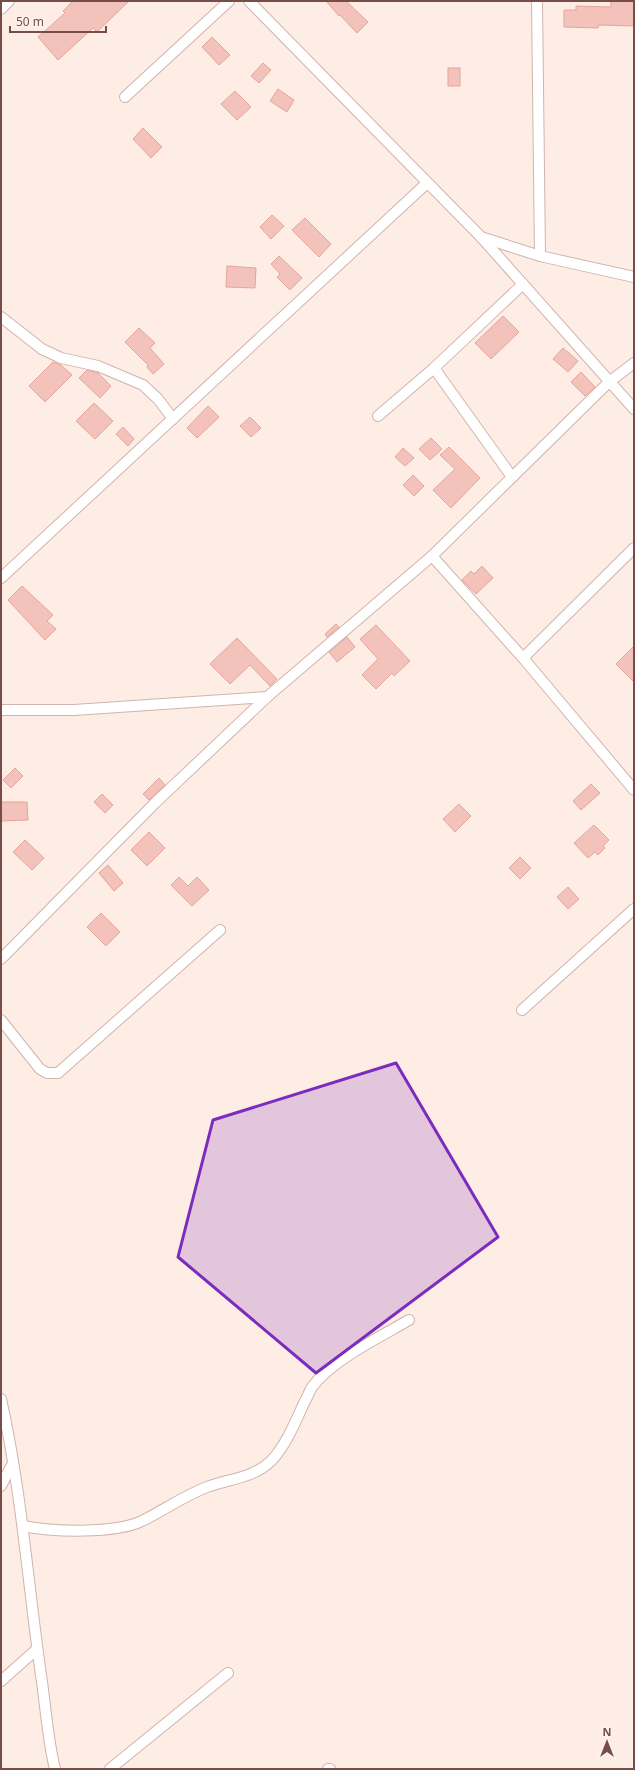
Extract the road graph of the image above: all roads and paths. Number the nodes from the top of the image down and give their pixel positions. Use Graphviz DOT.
graph roads {
  1 [pos="9,1"];
  2 [pos="228,1"];
  3 [pos="249,1"];
  4 [pos="537,1"];
  5 [pos="1,9"];
  6 [pos="125,97"];
  7 [pos="427,183"];
  8 [pos="481,237"];
  9 [pos="540,256"];
  10 [pos="634,277"];
  11 [pos="523,284"];
  12 [pos="1,317"];
  13 [pos="634,363"];
  14 [pos="434,368"];
  15 [pos="609,382"];
  16 [pos="634,410"];
  17 [pos="378,416"];
  18 [pos="173,419"];
  19 [pos="512,477"];
  20 [pos="634,548"];
  21 [pos="432,556"];
  22 [pos="1,578"];
  23 [pos="523,658"];
  24 [pos="267,697"];
  25 [pos="1,710"];
  26 [pos="634,790"];
  27 [pos="634,909"];
  28 [pos="220,930"];
  29 [pos="1,959"];
  30 [pos="522,1010"];
  31 [pos="1,1020"];
  32 [pos="409,1320"];
  33 [pos="1,1399"];
  34 [pos="13,1463"];
  35 [pos="1,1486"];
  36 [pos="22,1526"];
  37 [pos="37,1648"];
  38 [pos="228,1673"];
  39 [pos="1,1681"];
  40 [pos="55,1769"];
  41 [pos="110,1769"];
  1 -- 5 [label="street"];
  2 -- 6 [label="street"];
  3 -- 7 [label="street"];
  4 -- 9 [label="street"];
  7 -- 8 [label="street"];
  7 -- 18 [label="street"];
  8 -- 9 [label="street"];
  8 -- 11 [label="street"];
  9 -- 10 [label="street"];
  11 -- 14 [label="street"];
  11 -- 15 [label="street"];
  12 -- 18 [label="street"];
  13 -- 15 [label="street"];
  14 -- 17 [label="street"];
  14 -- 19 [label="street"];
  15 -- 16 [label="street"];
  15 -- 19 [label="street"];
  18 -- 22 [label="street"];
  19 -- 21 [label="street"];
  20 -- 23 [label="street"];
  21 -- 23 [label="street"];
  21 -- 24 [label="street"];
  23 -- 26 [label="street"];
  24 -- 25 [label="street"];
  24 -- 29 [label="street"];
  27 -- 30 [label="street"];
  28 -- 31 [label="street"];
  32 -- 36 [label="street"];
  33 -- 34 [label="street"];
  34 -- 35 [label="street"];
  34 -- 36 [label="street"];
  36 -- 37 [label="street"];
  37 -- 39 [label="street"];
  37 -- 40 [label="street"];
  38 -- 41 [label="street"];
}
